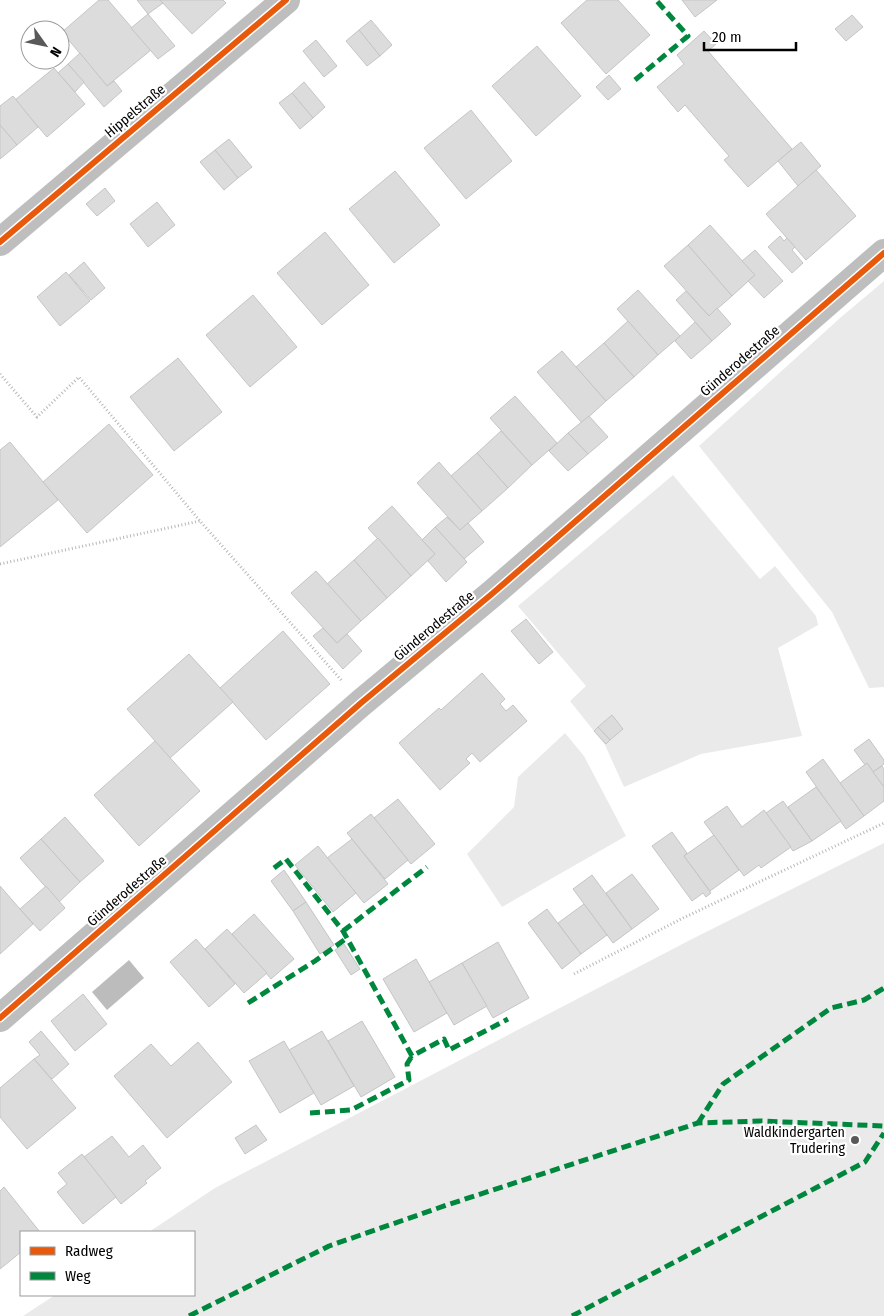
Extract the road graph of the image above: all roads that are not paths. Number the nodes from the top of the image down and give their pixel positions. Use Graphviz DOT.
graph roads {
  1 [pos="286,0"];
  2 [pos="0,242"];
  3 [pos="884,253"];
  4 [pos="0,1018"];
  1 -- 2 [label="street, Hippelstraße"];
  3 -- 4 [label="street, Günderodestraße"];
}
